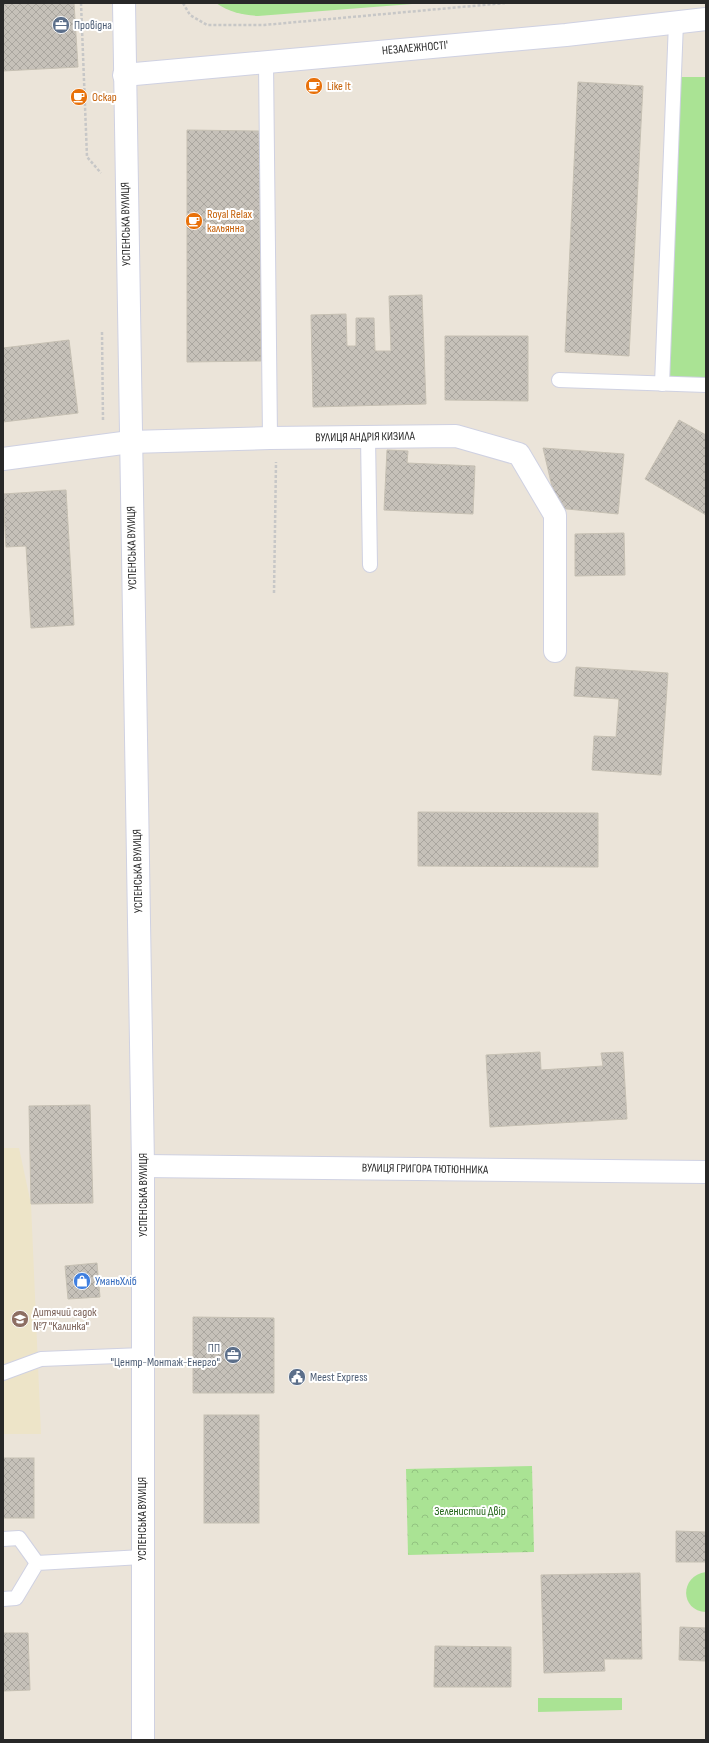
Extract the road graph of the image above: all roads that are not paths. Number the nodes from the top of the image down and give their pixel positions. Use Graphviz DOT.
graph roads {
  1 [pos="124,3"];
  2 [pos="706,19"];
  3 [pos="676,22"];
  4 [pos="266,62"];
  5 [pos="124,74"];
  6 [pos="559,380"];
  7 [pos="662,384"];
  8 [pos="706,385"];
  9 [pos="368,437"];
  10 [pos="273,438"];
  11 [pos="130,442"];
  12 [pos="3,459"];
  13 [pos="370,565"];
  14 [pos="555,651"];
  15 [pos="143,1166"];
  16 [pos="706,1172"];
  17 [pos="143,1355"];
  18 [pos="3,1373"];
  19 [pos="3,1539"];
  20 [pos="142,1557"];
  21 [pos="37,1563"];
  22 [pos="3,1599"];
  23 [pos="143,1740"];
  1 -- 5 [label="street, УСПЕНСЬКА ВУЛИЦЯ"];
  2 -- 3 [label="street, НЕЗАЛЕЖНОСТІ'"];
  3 -- 4 [label="street, НЕЗАЛЕЖНОСТІ'"];
  3 -- 7 [label="lane"];
  4 -- 5 [label="street, НЕЗАЛЕЖНОСТІ'"];
  4 -- 10 [label="lane"];
  5 -- 11 [label="street, УСПЕНСЬКА ВУЛИЦЯ"];
  6 -- 7 [label="lane"];
  7 -- 8 [label="lane"];
  9 -- 10 [label="street, ВУЛИЦЯ АНДРІЯ КИЗИЛА"];
  9 -- 13 [label="lane"];
  9 -- 14 [label="street, ВУЛИЦЯ АНДРІЯ КИЗИЛА"];
  10 -- 11 [label="street, ВУЛИЦЯ АНДРІЯ КИЗИЛА"];
  11 -- 12 [label="street, ВУЛИЦЯ АНДРІЯ КИЗИЛА"];
  11 -- 15 [label="street, УСПЕНСЬКА ВУЛИЦЯ"];
  15 -- 16 [label="street, ВУЛИЦЯ ГРИГОРА ТЮТЮННИКА"];
  15 -- 17 [label="street, УСПЕНСЬКА ВУЛИЦЯ"];
  17 -- 18 [label="lane"];
  17 -- 20 [label="street, УСПЕНСЬКА ВУЛИЦЯ"];
  19 -- 21 [label="lane"];
  20 -- 21 [label="lane"];
  20 -- 23 [label="street, УСПЕНСЬКА ВУЛИЦЯ"];
  21 -- 22 [label="lane"];
}
